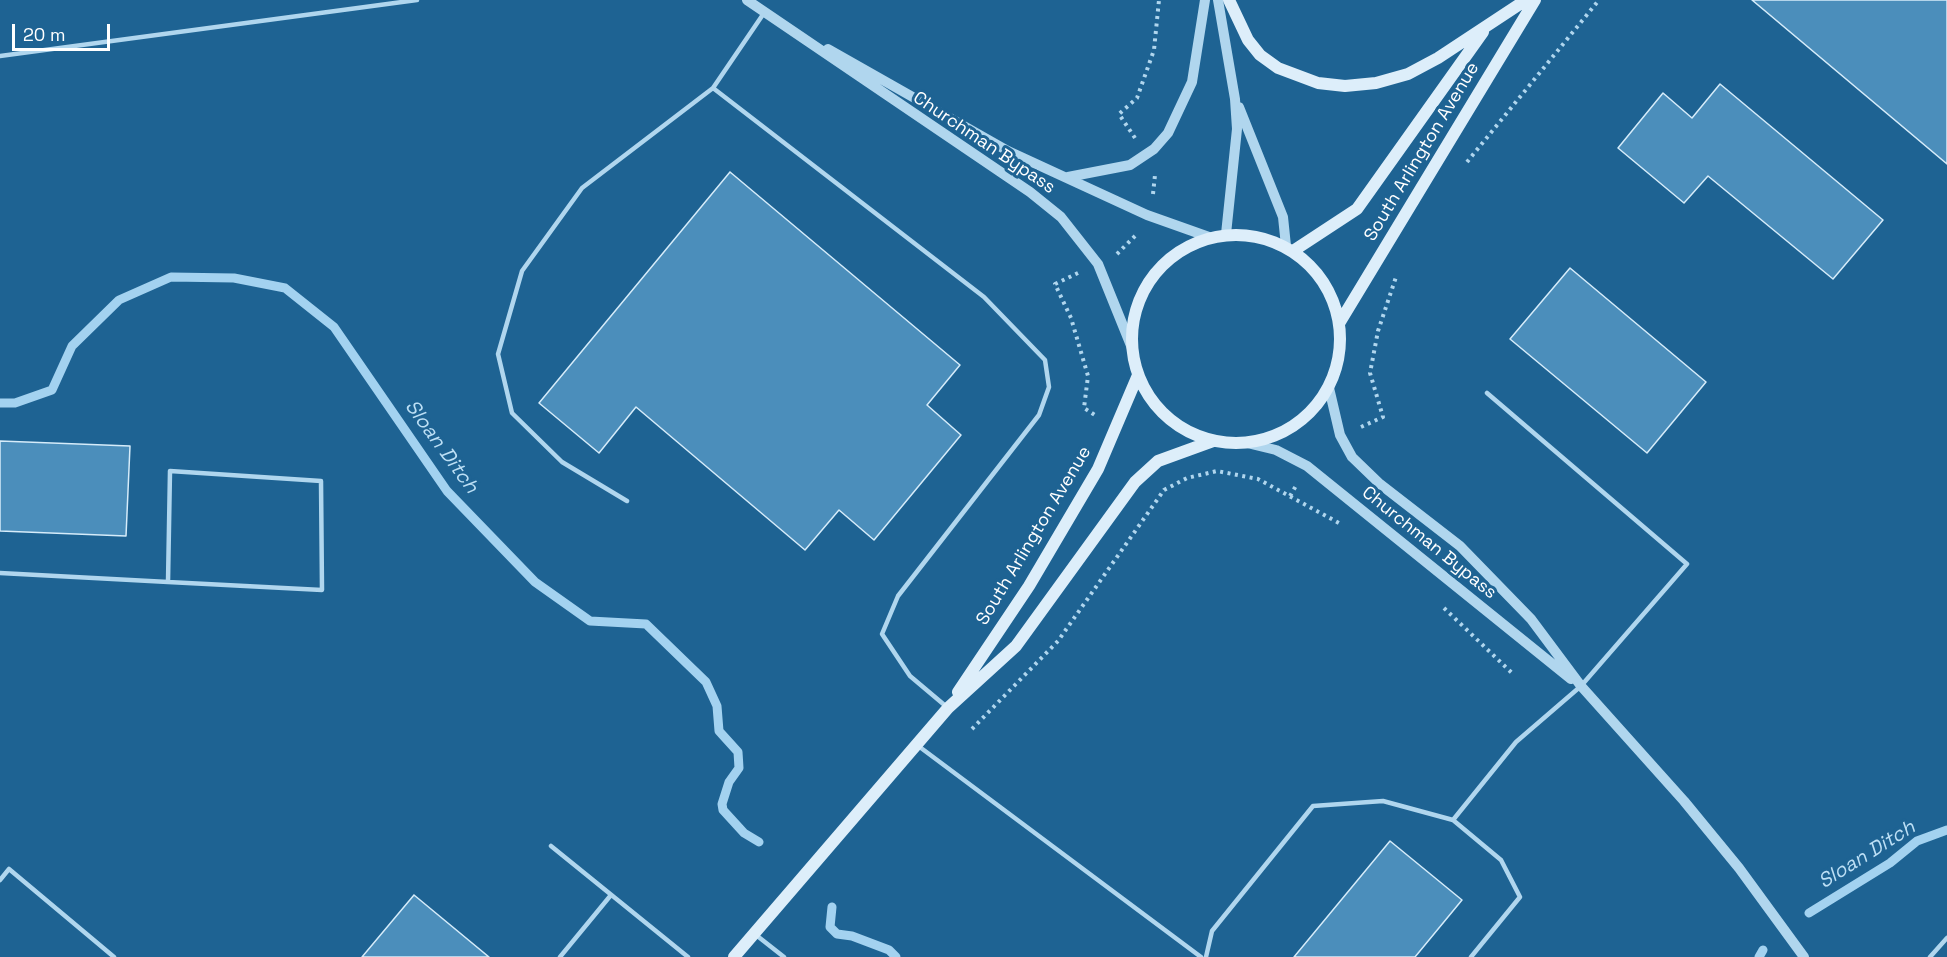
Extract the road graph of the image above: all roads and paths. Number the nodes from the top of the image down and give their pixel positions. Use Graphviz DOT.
graph roads {
  1 [pos="417,0"];
  2 [pos="747,0"];
  3 [pos="1159,0"];
  4 [pos="1205,0"];
  5 [pos="1218,0"];
  6 [pos="1229,0"];
  7 [pos="1526,0"];
  8 [pos="1535,0"];
  9 [pos="1599,0"];
  10 [pos="764,12"];
  11 [pos="1487,26"];
  12 [pos="0,56"];
  13 [pos="713,88"];
  14 [pos="1235,99"];
  15 [pos="1131,132"];
  16 [pos="1463,167"];
  17 [pos="1068,177"];
  18 [pos="1226,234"];
  19 [pos="1209,237"];
  20 [pos="1290,249"];
  21 [pos="1396,275"];
  22 [pos="1068,278"];
  23 [pos="1340,322"];
  24 [pos="1132,348"];
  25 [pos="1138,375"];
  26 [pos="1329,388"];
  27 [pos="1487,393"];
  28 [pos="1091,412"];
  29 [pos="1364,426"];
  30 [pos="1213,441"];
  31 [pos="1246,443"];
  32 [pos="1298,483"];
  33 [pos="1290,496"];
  34 [pos="627,501"];
  35 [pos="1349,528"];
  36 [pos="0,573"];
  37 [pos="168,582"];
  38 [pos="1437,601"];
  39 [pos="1513,674"];
  40 [pos="1581,686"];
  41 [pos="948,708"];
  42 [pos="972,729"];
  43 [pos="917,744"];
  44 [pos="1453,820"];
  45 [pos="551,846"];
  46 [pos="0,880"];
  47 [pos="611,895"];
  48 [pos="754,934"];
  49 [pos="1947,938"];
  50 [pos="114,957"];
  51 [pos="560,957"];
  52 [pos="687,957"];
  53 [pos="734,957"];
  54 [pos="784,957"];
  55 [pos="1201,957"];
  56 [pos="1206,957"];
  57 [pos="1471,957"];
  58 [pos="1804,957"];
  59 [pos="1930,957"];
  1 -- 12 [label="lane"];
  2 -- 10 [label="street, Churchman Bypass"];
  3 -- 15 [label="path"];
  4 -- 17 [label="street"];
  5 -- 14 [label="street"];
  6 -- 11 [label="main road"];
  7 -- 11 [label="main road"];
  8 -- 23 [label="main road, South Arlington Avenue"];
  9 -- 16 [label="path"];
  10 -- 13 [label="lane"];
  10 -- 17 [label="street, Churchman Bypass"];
  10 -- 24 [label="street, Churchman Bypass"];
  11 -- 20 [label="main road, South Arlington Avenue"];
  13 -- 34 [label="lane"];
  13 -- 41 [label="lane"];
  14 -- 18 [label="street"];
  14 -- 20 [label="street"];
  17 -- 19 [label="street, Churchman Bypass"];
  18 -- 19 [label="main road"];
  18 -- 20 [label="main road"];
  19 -- 24 [label="main road"];
  20 -- 23 [label="main road"];
  21 -- 29 [label="path"];
  22 -- 28 [label="path"];
  23 -- 26 [label="main road"];
  24 -- 25 [label="main road"];
  25 -- 30 [label="main road"];
  25 -- 41 [label="main road, South Arlington Avenue"];
  26 -- 31 [label="main road"];
  26 -- 40 [label="street, Churchman Bypass"];
  27 -- 40 [label="lane"];
  30 -- 31 [label="main road"];
  30 -- 41 [label="main road, South Arlington Avenue"];
  31 -- 40 [label="street, Churchman Bypass"];
  32 -- 33 [label="path"];
  33 -- 35 [label="path"];
  33 -- 42 [label="path"];
  36 -- 37 [label="lane"];
  37 -- 37 [label="lane"];
  38 -- 39 [label="path"];
  40 -- 44 [label="lane"];
  40 -- 58 [label="street, Churchman Bypass"];
  41 -- 43 [label="main road, South Arlington Avenue"];
  43 -- 48 [label="main road, South Arlington Avenue"];
  43 -- 55 [label="lane"];
  44 -- 56 [label="lane"];
  44 -- 57 [label="lane"];
  45 -- 47 [label="lane"];
  46 -- 50 [label="lane"];
  47 -- 51 [label="lane"];
  47 -- 52 [label="lane"];
  48 -- 53 [label="main road, South Arlington Avenue"];
  48 -- 54 [label="lane"];
  49 -- 59 [label="lane"];
}
